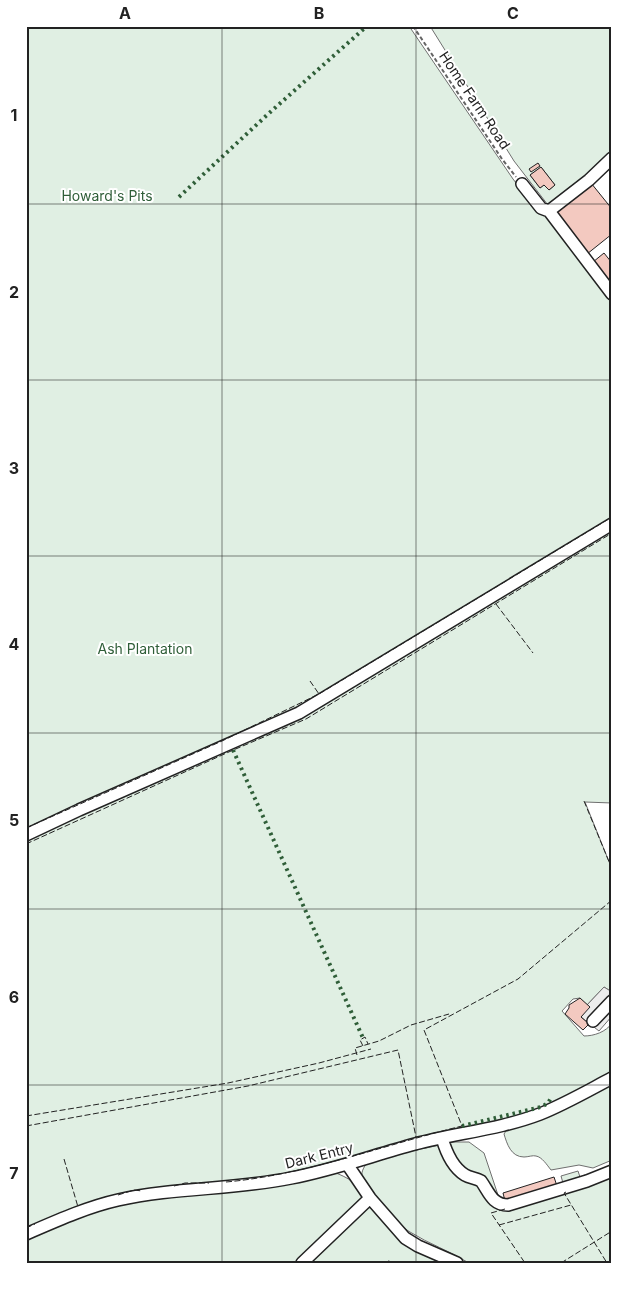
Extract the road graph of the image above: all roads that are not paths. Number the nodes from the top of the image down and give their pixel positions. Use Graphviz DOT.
graph roads {
  1 [pos="612,158"];
  2 [pos="522,184"];
  3 [pos="549,211"];
  4 [pos="612,294"];
  5 [pos="612,524"];
  6 [pos="26,835"];
  7 [pos="612,1001"];
  8 [pos="593,1021"];
  9 [pos="612,1078"];
  10 [pos="442,1138"];
  11 [pos="347,1164"];
  12 [pos="612,1171"];
  13 [pos="370,1198"];
  14 [pos="26,1234"];
  15 [pos="302,1263"];
  16 [pos="457,1263"];
  1 -- 3 [label="street"];
  2 -- 3 [label="street"];
  3 -- 4 [label="street"];
  5 -- 6 [label="street"];
  7 -- 8 [label="street"];
  9 -- 10 [label="street, Dark Entry"];
  10 -- 11 [label="street, Dark Entry"];
  10 -- 12 [label="street"];
  11 -- 13 [label="street"];
  11 -- 14 [label="street, Dark Entry"];
  13 -- 15 [label="street"];
  13 -- 16 [label="street"];
}
